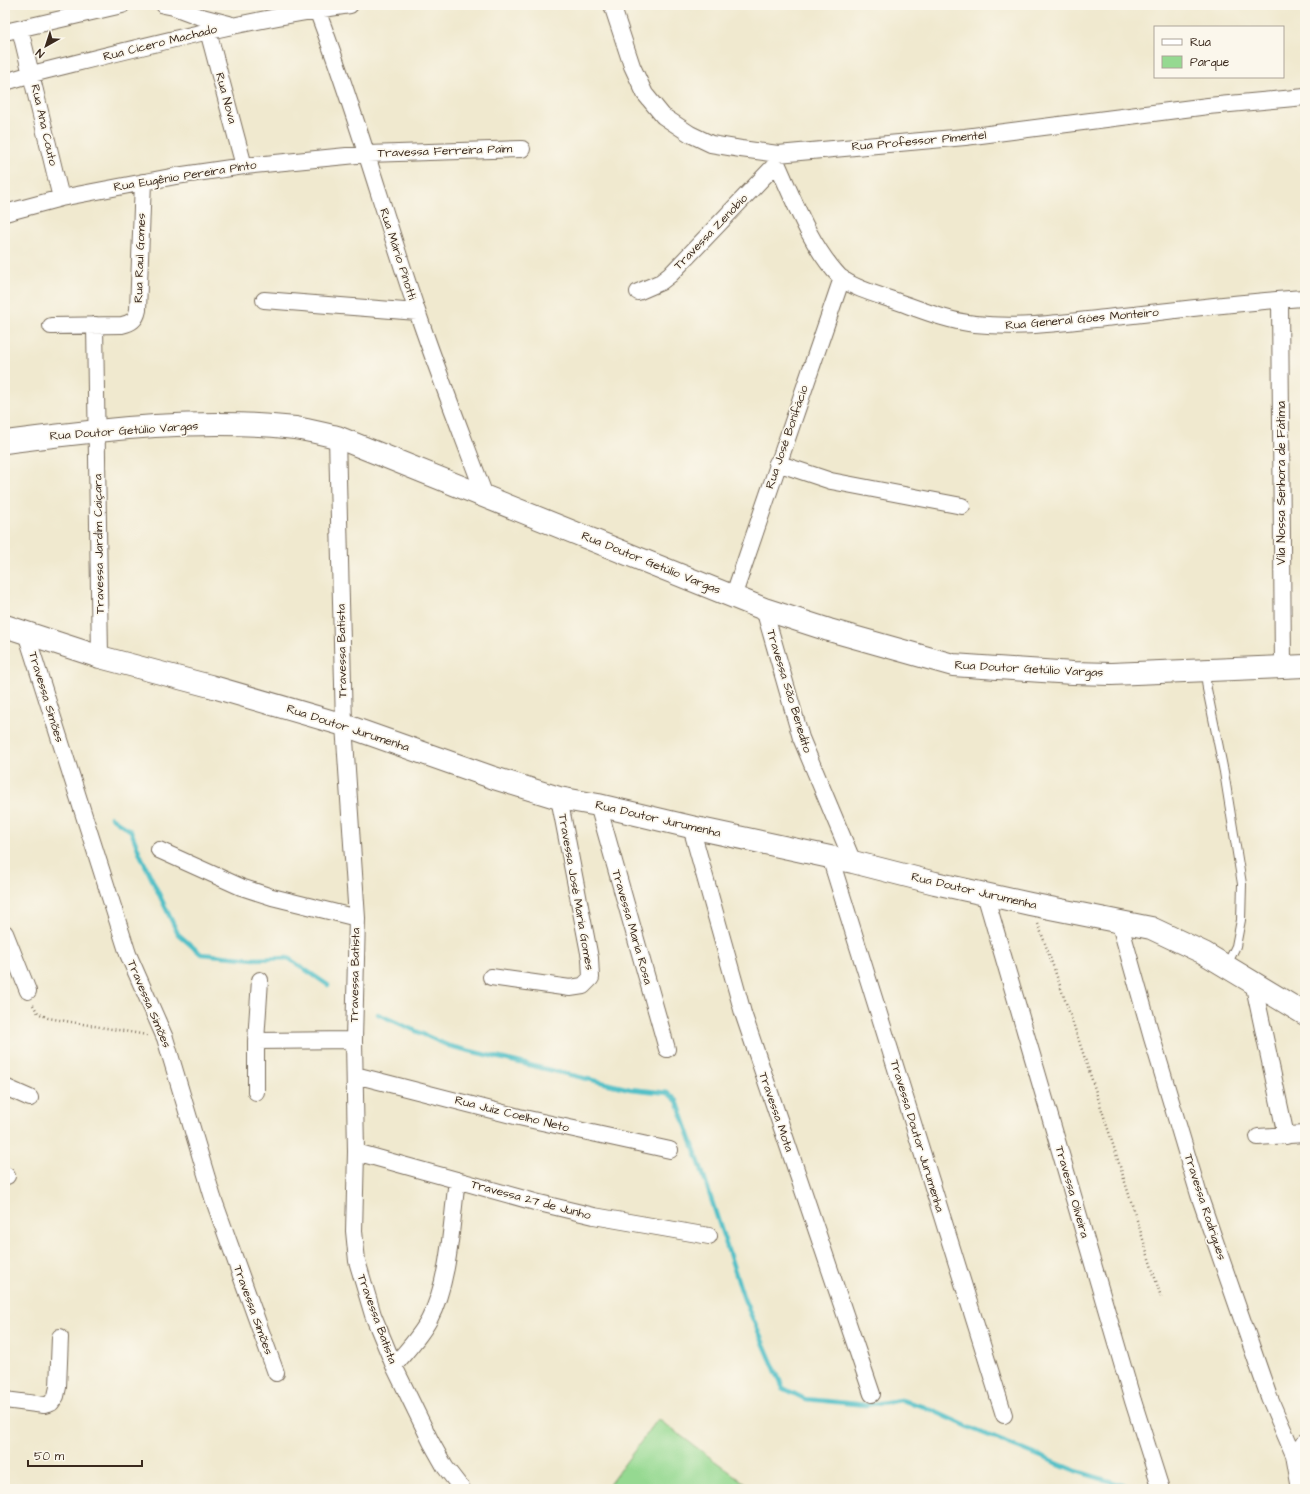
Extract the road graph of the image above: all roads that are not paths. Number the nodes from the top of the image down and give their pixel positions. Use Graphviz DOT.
graph roads {
  1 [pos="122,5"];
  2 [pos="164,5"];
  3 [pos="350,5"];
  4 [pos="612,5"];
  5 [pos="317,10"];
  6 [pos="233,25"];
  7 [pos="13,30"];
  8 [pos="208,31"];
  9 [pos="32,74"];
  10 [pos="5,82"];
  11 [pos="1305,97"];
  12 [pos="522,149"];
  13 [pos="367,154"];
  14 [pos="778,158"];
  15 [pos="244,166"];
  16 [pos="142,182"];
  17 [pos="61,198"];
  18 [pos="5,213"];
  19 [pos="842,278"];
  20 [pos="638,292"];
  21 [pos="1305,298"];
  22 [pos="264,300"];
  23 [pos="1280,300"];
  24 [pos="417,312"];
  25 [pos="95,325"];
  26 [pos="51,326"];
  27 [pos="98,431"];
  28 [pos="337,437"];
  29 [pos="5,442"];
  30 [pos="777,463"];
  31 [pos="485,496"];
  32 [pos="962,506"];
  33 [pos="732,597"];
  34 [pos="764,609"];
  35 [pos="5,626"];
  36 [pos="26,632"];
  37 [pos="100,657"];
  38 [pos="1283,666"];
  39 [pos="1305,666"];
  40 [pos="1205,671"];
  41 [pos="344,725"];
  42 [pos="559,798"];
  43 [pos="598,805"];
  44 [pos="691,827"];
  45 [pos="159,850"];
  46 [pos="830,857"];
  47 [pos="853,862"];
  48 [pos="985,894"];
  49 [pos="357,918"];
  50 [pos="1119,921"];
  51 [pos="5,933"];
  52 [pos="1227,966"];
  53 [pos="491,977"];
  54 [pos="260,980"];
  55 [pos="1253,982"];
  56 [pos="28,991"];
  57 [pos="1305,1014"];
  58 [pos="354,1040"];
  59 [pos="256,1042"];
  60 [pos="667,1049"];
  61 [pos="355,1074"];
  62 [pos="5,1087"];
  63 [pos="256,1092"];
  64 [pos="30,1098"];
  65 [pos="1305,1134"];
  66 [pos="1286,1136"];
  67 [pos="1258,1137"];
  68 [pos="670,1150"];
  69 [pos="356,1152"];
  70 [pos="457,1180"];
  71 [pos="709,1236"];
  72 [pos="60,1337"];
  73 [pos="394,1366"];
  74 [pos="276,1373"];
  75 [pos="872,1394"];
  76 [pos="5,1400"];
  77 [pos="1004,1414"];
  78 [pos="1305,1442"];
  79 [pos="1294,1455"];
  80 [pos="462,1489"];
  81 [pos="1161,1489"];
  82 [pos="1300,1489"];
  1 -- 7 [label="street"];
  2 -- 6 [label="street"];
  3 -- 5 [label="street, Rua Cícero Machado"];
  4 -- 14 [label="street, Rua Professor Pimentel"];
  5 -- 6 [label="street, Rua Cícero Machado"];
  5 -- 13 [label="street, Rua Mário Pinotti"];
  6 -- 8 [label="street, Rua Cícero Machado"];
  7 -- 9 [label="street, Rua Ana Couto"];
  8 -- 9 [label="street, Rua Cícero Machado"];
  8 -- 15 [label="street, Rua Nova"];
  9 -- 10 [label="street, Rua Cícero Machado"];
  9 -- 17 [label="street, Rua Ana Couto"];
  11 -- 14 [label="street, Rua Professor Pimentel"];
  12 -- 13 [label="street, Travessa Ferreira Paim"];
  13 -- 15 [label="street, Rua Eugênio Pereira Pinto"];
  13 -- 24 [label="street, Rua Mário Pinotti"];
  14 -- 19 [label="street, Rua General Góes Monteiro"];
  14 -- 20 [label="street, Travessa Zenobio"];
  15 -- 16 [label="street, Rua Eugênio Pereira Pinto"];
  16 -- 17 [label="street, Rua Eugênio Pereira Pinto"];
  16 -- 25 [label="street, Rua Raul Gomes"];
  17 -- 18 [label="street, Rua Eugênio Pereira Pinto"];
  19 -- 23 [label="street, Rua General Góes Monteiro"];
  19 -- 30 [label="street, Rua José Bonifácio"];
  21 -- 23 [label="street, Rua General Góes Monteiro"];
  22 -- 24 [label="street"];
  23 -- 38 [label="street, Vila Nossa Senhora de Fátima"];
  24 -- 31 [label="street, Rua Mário Pinotti"];
  25 -- 26 [label="street, Rua Raul Gomes"];
  25 -- 27 [label="street, Travessa Jardim Caiçara"];
  27 -- 28 [label="main road, Rua Doutor Getúlio Vargas"];
  27 -- 29 [label="main road, Rua Doutor Getúlio Vargas"];
  27 -- 37 [label="street, Travessa Jardim Caiçara"];
  28 -- 31 [label="main road, Rua Doutor Getúlio Vargas"];
  28 -- 41 [label="street, Travessa Batista"];
  30 -- 32 [label="street"];
  30 -- 33 [label="street, Rua José Bonifácio"];
  31 -- 33 [label="main road, Rua Doutor Getúlio Vargas"];
  33 -- 34 [label="main road, Rua Doutor Getúlio Vargas"];
  34 -- 40 [label="main road, Rua Doutor Getúlio Vargas"];
  34 -- 47 [label="street, Travessa São Benedito"];
  35 -- 36 [label="main road, Rua Doutor Jurumenha"];
  36 -- 37 [label="main road, Rua Doutor Jurumenha"];
  36 -- 74 [label="street, Travessa Simões"];
  37 -- 41 [label="main road, Rua Doutor Jurumenha"];
  38 -- 39 [label="main road, Rua Doutor Getúlio Vargas"];
  38 -- 40 [label="main road, Rua Doutor Getúlio Vargas"];
  40 -- 52 [label="lane"];
  41 -- 42 [label="main road, Rua Doutor Jurumenha"];
  41 -- 49 [label="street, Travessa Batista"];
  42 -- 43 [label="main road, Rua Doutor Jurumenha"];
  42 -- 53 [label="street, Travessa José Maria Gomes"];
  43 -- 44 [label="main road, Rua Doutor Jurumenha"];
  43 -- 60 [label="street, Travessa Maria Rosa"];
  44 -- 46 [label="main road, Rua Doutor Jurumenha"];
  44 -- 75 [label="street, Travessa Mota"];
  45 -- 49 [label="street"];
  46 -- 47 [label="main road, Rua Doutor Jurumenha"];
  46 -- 77 [label="street, Travessa Doutor Jurumenha"];
  47 -- 48 [label="main road, Rua Doutor Jurumenha"];
  48 -- 50 [label="main road, Rua Doutor Jurumenha"];
  48 -- 81 [label="street, Travessa Oliveira"];
  49 -- 58 [label="street, Travessa Batista"];
  50 -- 52 [label="main road, Rua Doutor Jurumenha"];
  50 -- 79 [label="street, Travessa Rodrigues"];
  51 -- 56 [label="street"];
  52 -- 55 [label="main road, Rua Doutor Jurumenha"];
  54 -- 59 [label="street"];
  55 -- 57 [label="main road, Rua Doutor Jurumenha"];
  55 -- 66 [label="street"];
  58 -- 59 [label="street"];
  58 -- 61 [label="street, Travessa Batista"];
  59 -- 63 [label="street"];
  61 -- 68 [label="street, Rua Juiz Coelho Neto"];
  61 -- 69 [label="street, Travessa Batista"];
  62 -- 64 [label="street"];
  65 -- 66 [label="street"];
  66 -- 67 [label="street"];
  69 -- 70 [label="street, Travessa 27 de Junho"];
  69 -- 73 [label="street, Travessa Batista"];
  70 -- 71 [label="street, Travessa 27 de Junho"];
  70 -- 73 [label="street"];
  72 -- 76 [label="street"];
  73 -- 80 [label="street, Travessa Batista"];
  78 -- 79 [label="street"];
  79 -- 82 [label="street, Travessa Rodrigues"];
}
